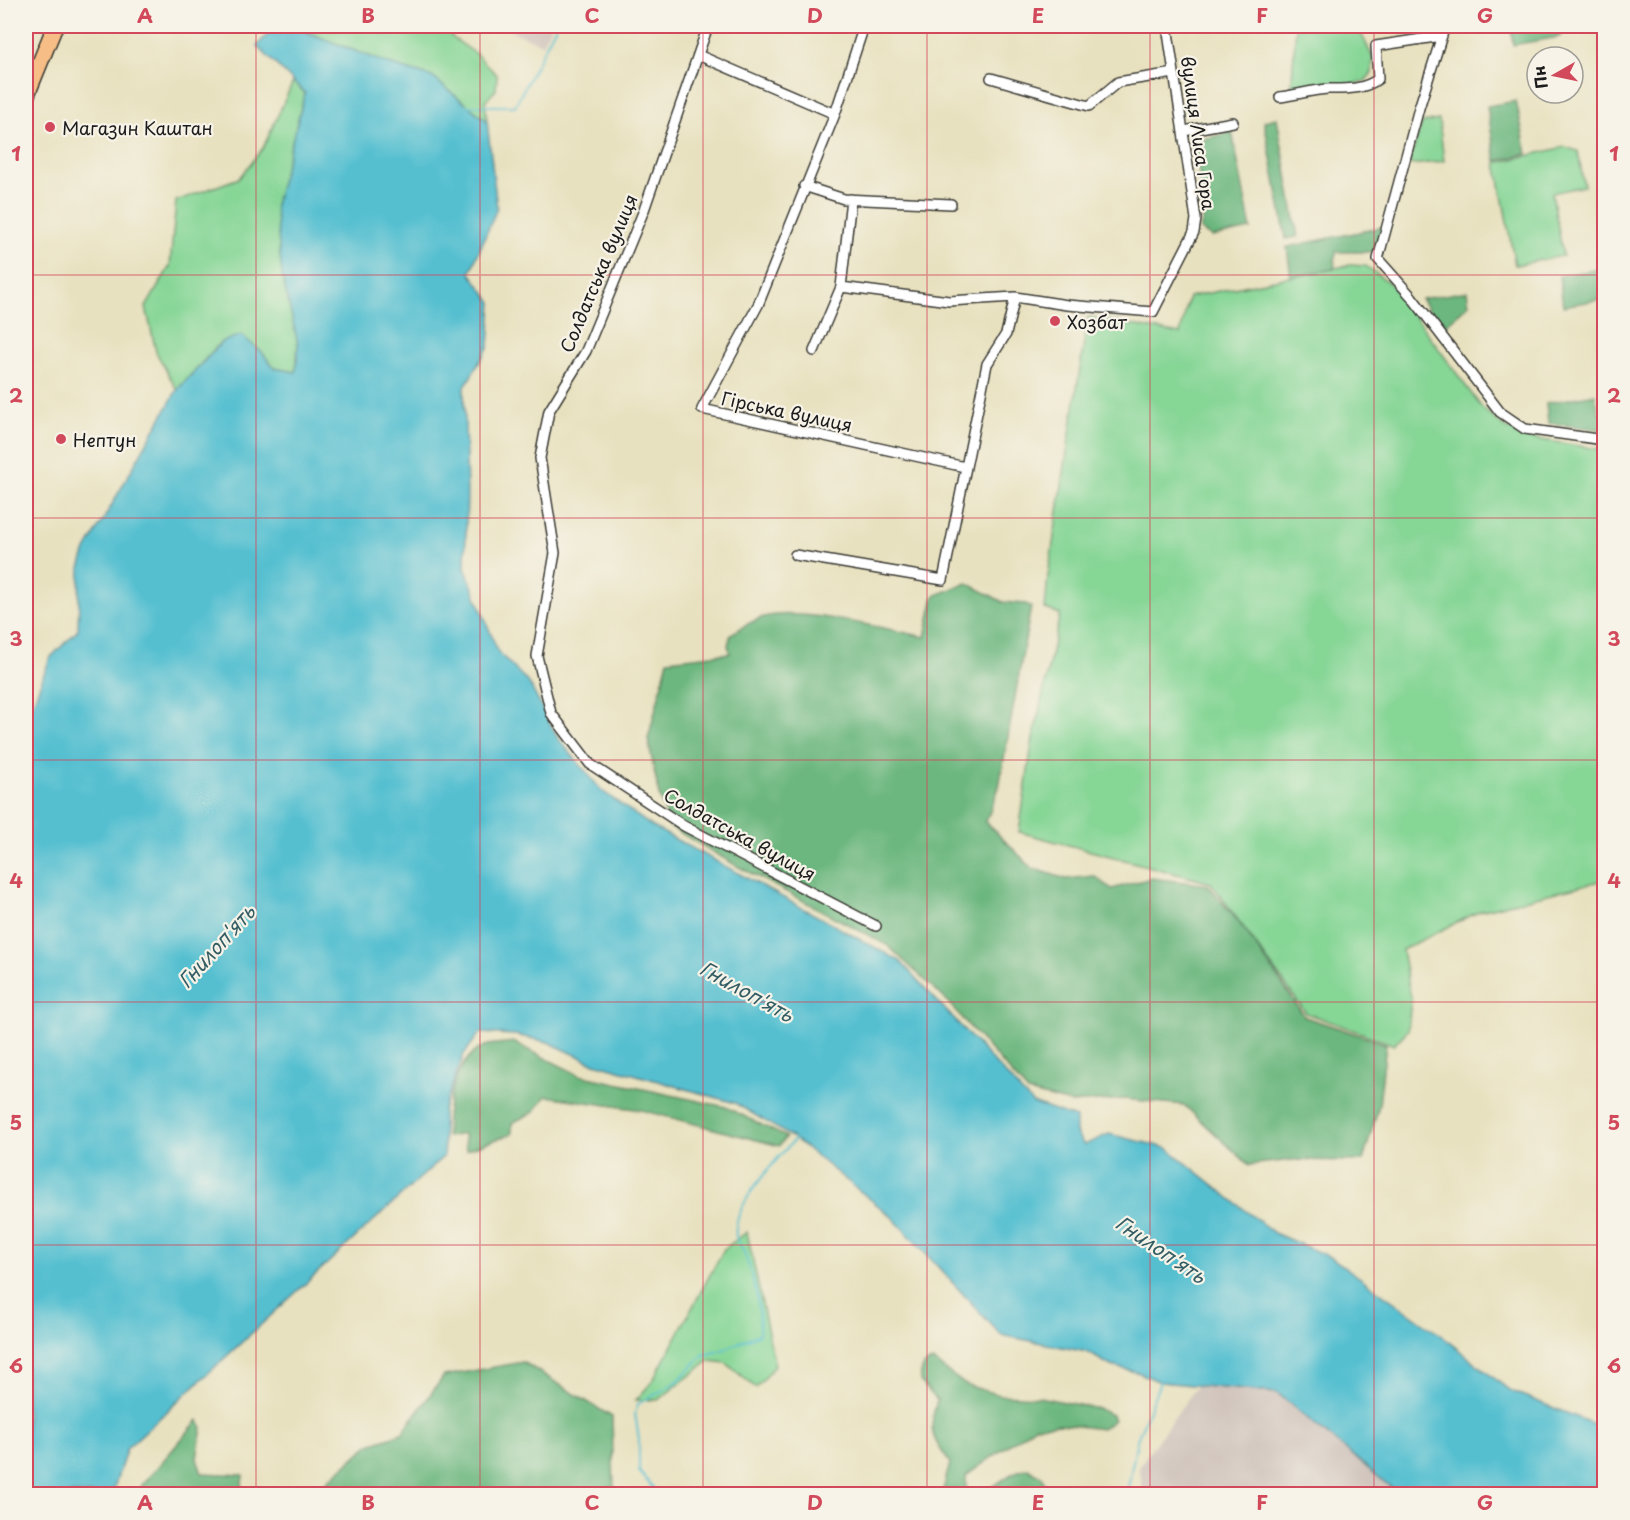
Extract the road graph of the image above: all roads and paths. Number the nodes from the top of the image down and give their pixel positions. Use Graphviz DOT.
graph roads {
  1 [pos="55,26"];
  2 [pos="708,26"];
  3 [pos="864,26"];
  4 [pos="1167,26"];
  5 [pos="1445,26"];
  6 [pos="1442,36"];
  7 [pos="698,55"];
  8 [pos="1174,73"];
  9 [pos="991,78"];
  10 [pos="26,97"];
  11 [pos="1281,97"];
  12 [pos="835,114"];
  13 [pos="1233,122"];
  14 [pos="1184,131"];
  15 [pos="804,186"];
  16 [pos="850,199"];
  17 [pos="951,204"];
  18 [pos="841,287"];
  19 [pos="1015,297"];
  20 [pos="814,351"];
  21 [pos="1605,440"];
  22 [pos="965,467"];
  23 [pos="795,555"];
  24 [pos="876,926"];
  1 -- 10 [label="main road"];
  2 -- 7 [label="street, Солдатська вулиця"];
  3 -- 12 [label="street, Гірська вулиця"];
  4 -- 8 [label="street, вулиця Лиса Гора"];
  5 -- 6 [label="street"];
  6 -- 11 [label="street"];
  6 -- 21 [label="street"];
  7 -- 12 [label="street"];
  7 -- 24 [label="street, Солдатська вулиця"];
  8 -- 9 [label="street"];
  8 -- 14 [label="street, вулиця Лиса Гора"];
  12 -- 15 [label="street, Гірська вулиця"];
  13 -- 14 [label="street"];
  14 -- 19 [label="street, вулиця Лиса Гора"];
  15 -- 16 [label="street"];
  15 -- 22 [label="street, Гірська вулиця"];
  16 -- 17 [label="street"];
  16 -- 18 [label="street"];
  18 -- 19 [label="street"];
  18 -- 20 [label="street"];
  19 -- 22 [label="street"];
  22 -- 23 [label="street"];
}
